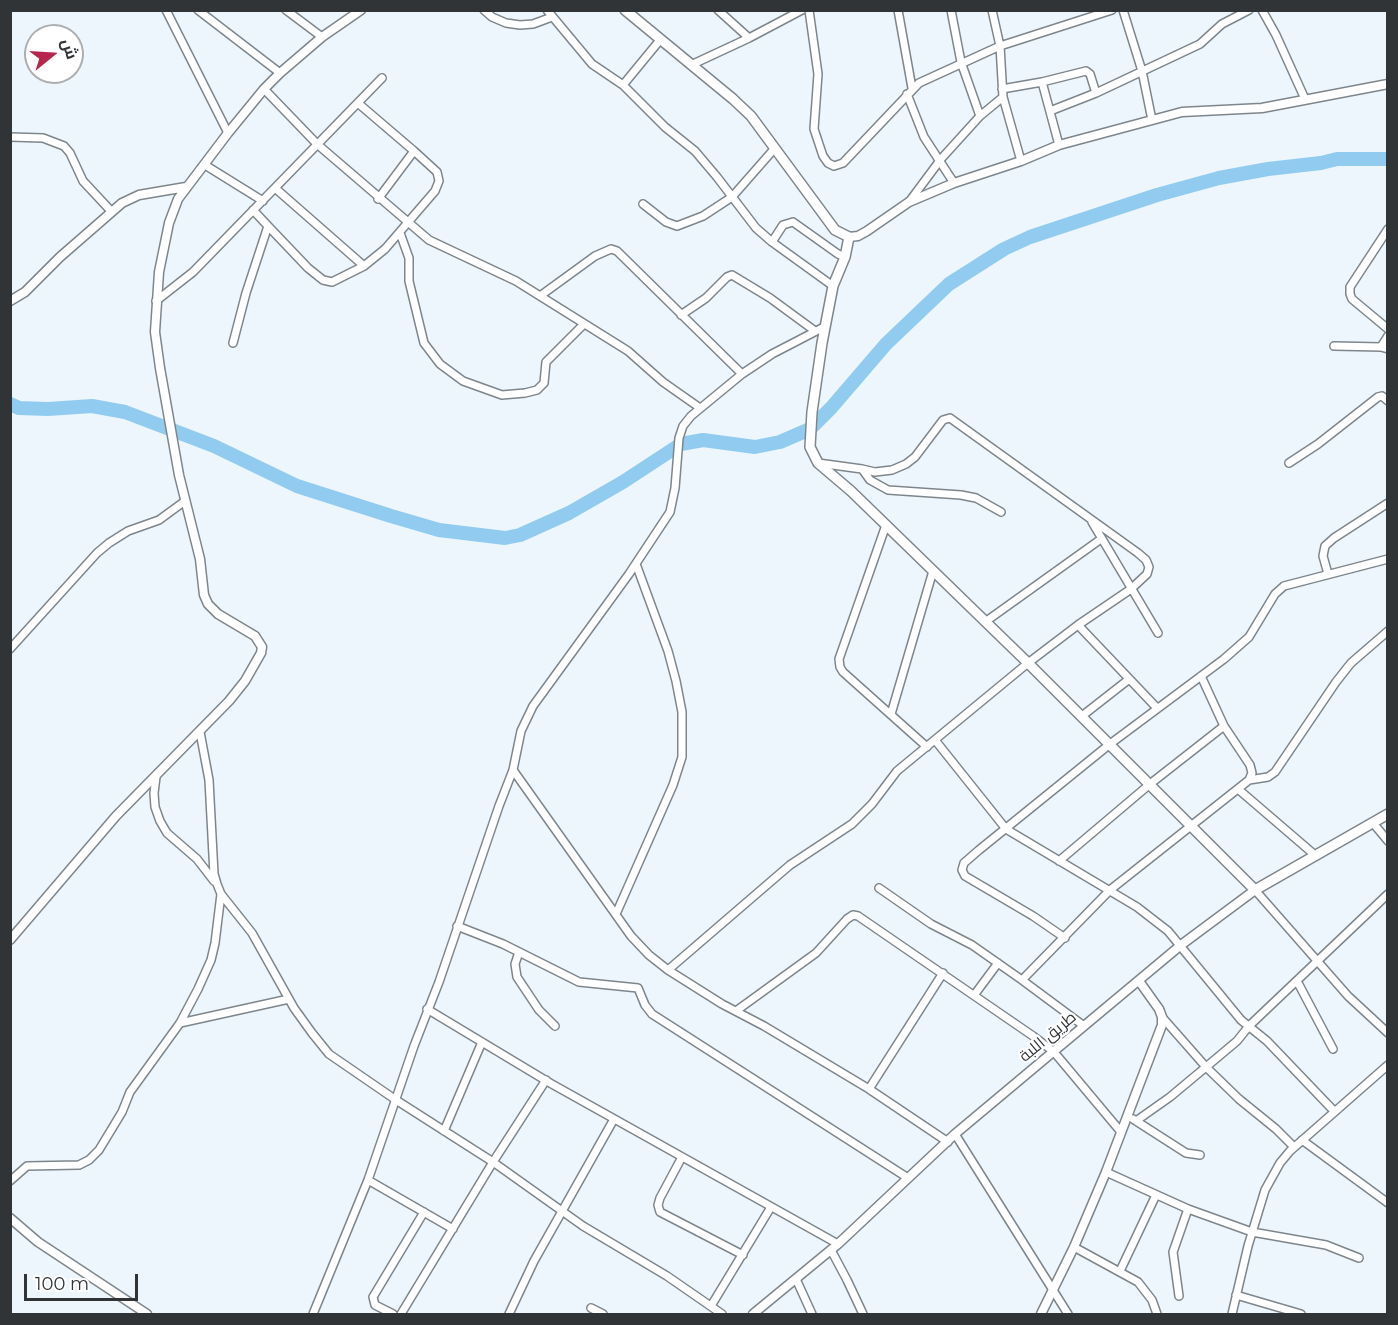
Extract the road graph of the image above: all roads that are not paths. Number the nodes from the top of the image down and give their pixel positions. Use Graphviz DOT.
graph roads {
  1 [pos="166,10"];
  2 [pos="198,10"];
  3 [pos="286,10"];
  4 [pos="361,10"];
  5 [pos="484,10"];
  6 [pos="547,10"];
  7 [pos="625,10"];
  8 [pos="718,10"];
  9 [pos="802,10"];
  10 [pos="809,10"];
  11 [pos="898,10"];
  12 [pos="951,10"];
  13 [pos="992,10"];
  14 [pos="1112,10"];
  15 [pos="1123,10"];
  16 [pos="1249,10"];
  17 [pos="1262,10"];
  18 [pos="552,17"];
  19 [pos="322,38"];
  20 [pos="749,39"];
  21 [pos="660,40"];
  22 [pos="1000,46"];
  23 [pos="962,62"];
  24 [pos="691,65"];
  25 [pos="1142,71"];
  26 [pos="280,73"];
  27 [pos="382,78"];
  28 [pos="1042,82"];
  29 [pos="1388,84"];
  30 [pos="623,85"];
  31 [pos="264,89"];
  32 [pos="1002,89"];
  33 [pos="909,91"];
  34 [pos="1096,93"];
  35 [pos="1002,98"];
  36 [pos="1305,99"];
  37 [pos="359,104"];
  38 [pos="1050,111"];
  39 [pos="980,116"];
  40 [pos="1152,120"];
  41 [pos="228,133"];
  42 [pos="10,137"];
  43 [pos="317,144"];
  44 [pos="1059,146"];
  45 [pos="775,147"];
  46 [pos="414,151"];
  47 [pos="939,161"];
  48 [pos="1021,161"];
  49 [pos="205,165"];
  50 [pos="954,183"];
  51 [pos="186,187"];
  52 [pos="275,188"];
  53 [pos="732,197"];
  54 [pos="378,199"];
  55 [pos="263,201"];
  56 [pos="909,202"];
  57 [pos="644,204"];
  58 [pos="253,210"];
  59 [pos="111,211"];
  60 [pos="408,224"];
  61 [pos="268,226"];
  62 [pos="1388,229"];
  63 [pos="400,233"];
  64 [pos="849,237"];
  65 [pos="772,242"];
  66 [pos="845,257"];
  67 [pos="363,266"];
  68 [pos="833,286"];
  69 [pos="540,296"];
  70 [pos="10,301"];
  71 [pos="156,301"];
  72 [pos="681,315"];
  73 [pos="585,324"];
  74 [pos="819,329"];
  75 [pos="1388,329"];
  76 [pos="1388,336"];
  77 [pos="233,343"];
  78 [pos="1334,346"];
  79 [pos="1384,348"];
  80 [pos="742,374"];
  81 [pos="1388,401"];
  82 [pos="700,408"];
  83 [pos="818,463"];
  84 [pos="1289,463"];
  85 [pos="862,469"];
  86 [pos="185,501"];
  87 [pos="1388,503"];
  88 [pos="1001,512"];
  89 [pos="1091,520"];
  90 [pos="886,525"];
  91 [pos="1101,539"];
  92 [pos="1388,559"];
  93 [pos="636,564"];
  94 [pos="933,571"];
  95 [pos="1328,574"];
  96 [pos="1131,590"];
  97 [pos="985,622"];
  98 [pos="1078,625"];
  99 [pos="1388,631"];
  100 [pos="1158,633"];
  101 [pos="10,649"];
  102 [pos="1029,663"];
  103 [pos="1201,676"];
  104 [pos="1128,680"];
  105 [pos="1157,708"];
  106 [pos="891,714"];
  107 [pos="1082,717"];
  108 [pos="1224,726"];
  109 [pos="200,732"];
  110 [pos="935,740"];
  111 [pos="1110,744"];
  112 [pos="927,747"];
  113 [pos="513,770"];
  114 [pos="156,777"];
  115 [pos="1249,780"];
  116 [pos="1150,784"];
  117 [pos="1238,789"];
  118 [pos="1388,814"];
  119 [pos="1373,823"];
  120 [pos="1191,826"];
  121 [pos="1006,828"];
  122 [pos="1388,842"];
  123 [pos="1316,856"];
  124 [pos="1059,861"];
  125 [pos="216,884"];
  126 [pos="879,888"];
  127 [pos="1110,890"];
  128 [pos="1256,890"];
  129 [pos="221,894"];
  130 [pos="1388,894"];
  131 [pos="616,914"];
  132 [pos="457,927"];
  133 [pos="1065,938"];
  134 [pos="10,940"];
  135 [pos="1181,945"];
  136 [pos="519,952"];
  137 [pos="1318,961"];
  138 [pos="998,963"];
  139 [pos="668,970"];
  140 [pos="943,973"];
  141 [pos="1022,980"];
  142 [pos="1139,981"];
  143 [pos="1297,981"];
  144 [pos="975,994"];
  145 [pos="289,999"];
  146 [pos="427,1009"];
  147 [pos="736,1011"];
  148 [pos="1162,1017"];
  149 [pos="180,1023"];
  150 [pos="555,1026"];
  151 [pos="1083,1026"];
  152 [pos="1249,1026"];
  153 [pos="1388,1033"];
  154 [pos="482,1042"];
  155 [pos="1333,1049"];
  156 [pos="1053,1053"];
  157 [pos="1388,1065"];
  158 [pos="1206,1066"];
  159 [pos="546,1080"];
  160 [pos="869,1089"];
  161 [pos="396,1100"];
  162 [pos="1334,1111"];
  163 [pos="614,1119"];
  164 [pos="1132,1119"];
  165 [pos="444,1131"];
  166 [pos="1121,1132"];
  167 [pos="955,1134"];
  168 [pos="1302,1140"];
  169 [pos="948,1142"];
  170 [pos="1294,1147"];
  171 [pos="1200,1155"];
  172 [pos="682,1157"];
  173 [pos="493,1162"];
  174 [pos="1106,1172"];
  175 [pos="908,1178"];
  176 [pos="369,1180"];
  177 [pos="10,1181"];
  178 [pos="1156,1195"];
  179 [pos="1387,1202"];
  180 [pos="771,1208"];
  181 [pos="1188,1209"];
  182 [pos="424,1212"];
  183 [pos="563,1212"];
  184 [pos="10,1218"];
  185 [pos="453,1228"];
  186 [pos="1252,1232"];
  187 [pos="834,1247"];
  188 [pos="1074,1247"];
  189 [pos="743,1255"];
  190 [pos="1359,1258"];
  191 [pos="1120,1271"];
  192 [pos="796,1279"];
  193 [pos="1053,1291"];
  194 [pos="1236,1295"];
  195 [pos="1179,1296"];
  196 [pos="711,1306"];
  197 [pos="591,1308"];
  198 [pos="147,1314"];
  199 [pos="314,1314"];
  200 [pos="393,1314"];
  201 [pos="401,1314"];
  202 [pos="509,1314"];
  203 [pos="603,1314"];
  204 [pos="722,1314"];
  205 [pos="753,1314"];
  206 [pos="812,1314"];
  207 [pos="864,1314"];
  208 [pos="1041,1314"];
  209 [pos="1068,1314"];
  210 [pos="1157,1314"];
  211 [pos="1232,1314"];
  212 [pos="1301,1314"];
  1 -- 41 [label="street"];
  2 -- 26 [label="street"];
  3 -- 19 [label="street"];
  4 -- 19 [label="street"];
  5 -- 18 [label="street"];
  6 -- 18 [label="street"];
  7 -- 21 [label="main road"];
  8 -- 20 [label="street"];
  9 -- 20 [label="street"];
  10 -- 33 [label="street"];
  11 -- 33 [label="street"];
  12 -- 23 [label="street"];
  13 -- 22 [label="street"];
  14 -- 22 [label="street"];
  15 -- 25 [label="street"];
  16 -- 25 [label="street"];
  17 -- 36 [label="street"];
  18 -- 30 [label="street"];
  19 -- 26 [label="street"];
  20 -- 24 [label="street"];
  21 -- 24 [label="main road"];
  21 -- 30 [label="street"];
  22 -- 23 [label="street"];
  22 -- 32 [label="street"];
  23 -- 33 [label="street"];
  23 -- 39 [label="street"];
  24 -- 45 [label="main road"];
  25 -- 34 [label="street"];
  25 -- 40 [label="street"];
  26 -- 31 [label="street"];
  27 -- 37 [label="street"];
  28 -- 32 [label="street"];
  28 -- 34 [label="street"];
  28 -- 38 [label="street"];
  29 -- 36 [label="street"];
  30 -- 53 [label="street"];
  31 -- 41 [label="street"];
  31 -- 43 [label="street"];
  32 -- 35 [label="street"];
  33 -- 47 [label="street"];
  34 -- 38 [label="street"];
  35 -- 39 [label="street"];
  35 -- 48 [label="street"];
  36 -- 40 [label="street"];
  37 -- 43 [label="street"];
  37 -- 46 [label="street"];
  38 -- 44 [label="street"];
  39 -- 47 [label="street"];
  40 -- 44 [label="street"];
  41 -- 49 [label="street"];
  42 -- 59 [label="street"];
  43 -- 52 [label="street"];
  43 -- 54 [label="street"];
  44 -- 48 [label="street"];
  45 -- 53 [label="street"];
  45 -- 64 [label="main road"];
  46 -- 54 [label="street"];
  46 -- 60 [label="street"];
  47 -- 50 [label="street"];
  47 -- 56 [label="street"];
  48 -- 50 [label="street"];
  49 -- 51 [label="street"];
  49 -- 55 [label="street"];
  50 -- 56 [label="street"];
  51 -- 59 [label="street"];
  51 -- 71 [label="street"];
  52 -- 55 [label="street"];
  52 -- 67 [label="street"];
  53 -- 57 [label="street"];
  53 -- 65 [label="street"];
  54 -- 60 [label="street"];
  55 -- 58 [label="street"];
  56 -- 64 [label="street"];
  58 -- 61 [label="street"];
  58 -- 71 [label="street"];
  59 -- 70 [label="street"];
  60 -- 63 [label="street"];
  60 -- 69 [label="street"];
  61 -- 67 [label="street"];
  61 -- 77 [label="street"];
  62 -- 75 [label="street"];
  63 -- 67 [label="street"];
  63 -- 73 [label="street"];
  64 -- 66 [label="main road"];
  65 -- 66 [label="street"];
  65 -- 68 [label="street"];
  66 -- 68 [label="main road"];
  68 -- 74 [label="main road"];
  69 -- 72 [label="street"];
  69 -- 73 [label="street"];
  71 -- 86 [label="street"];
  72 -- 74 [label="street"];
  72 -- 80 [label="street"];
  73 -- 82 [label="street"];
  74 -- 80 [label="street"];
  74 -- 83 [label="main road"];
  76 -- 79 [label="street"];
  78 -- 79 [label="street"];
  80 -- 82 [label="street"];
  81 -- 84 [label="street"];
  82 -- 93 [label="street"];
  83 -- 85 [label="street"];
  83 -- 90 [label="main road"];
  85 -- 88 [label="street"];
  85 -- 89 [label="street"];
  86 -- 101 [label="street"];
  86 -- 109 [label="street"];
  87 -- 95 [label="street"];
  89 -- 91 [label="street"];
  89 -- 96 [label="street"];
  90 -- 94 [label="main road"];
  90 -- 106 [label="street"];
  91 -- 96 [label="street"];
  91 -- 97 [label="street"];
  92 -- 95 [label="street"];
  93 -- 113 [label="street"];
  93 -- 131 [label="street"];
  94 -- 97 [label="main road"];
  94 -- 106 [label="street"];
  95 -- 103 [label="street"];
  96 -- 98 [label="street"];
  96 -- 100 [label="street"];
  97 -- 102 [label="main road"];
  98 -- 102 [label="street"];
  98 -- 104 [label="street"];
  99 -- 115 [label="street"];
  102 -- 107 [label="main road"];
  102 -- 110 [label="street"];
  103 -- 105 [label="street"];
  103 -- 108 [label="street"];
  104 -- 105 [label="street"];
  104 -- 107 [label="street"];
  105 -- 111 [label="street"];
  106 -- 112 [label="street"];
  107 -- 111 [label="main road"];
  108 -- 115 [label="street"];
  108 -- 116 [label="street"];
  109 -- 114 [label="street"];
  109 -- 125 [label="street"];
  110 -- 112 [label="street"];
  110 -- 121 [label="street"];
  111 -- 116 [label="main road"];
  111 -- 121 [label="street"];
  112 -- 139 [label="street"];
  113 -- 131 [label="street"];
  113 -- 132 [label="street"];
  114 -- 125 [label="street"];
  114 -- 134 [label="street"];
  115 -- 117 [label="street"];
  116 -- 120 [label="main road"];
  116 -- 124 [label="street"];
  117 -- 120 [label="street"];
  117 -- 123 [label="street"];
  118 -- 119 [label="main road, طريق اللبة"];
  119 -- 122 [label="street"];
  119 -- 123 [label="main road, طريق اللبة"];
  120 -- 127 [label="street"];
  120 -- 128 [label="main road"];
  121 -- 124 [label="street"];
  121 -- 133 [label="street"];
  123 -- 128 [label="main road, طريق اللبة"];
  124 -- 127 [label="street"];
  125 -- 129 [label="street"];
  126 -- 138 [label="street"];
  127 -- 133 [label="street"];
  127 -- 135 [label="street"];
  128 -- 135 [label="street, طريق اللبة"];
  128 -- 137 [label="street"];
  129 -- 145 [label="street"];
  129 -- 149 [label="street"];
  130 -- 137 [label="street"];
  131 -- 139 [label="street"];
  132 -- 136 [label="street"];
  132 -- 146 [label="street"];
  133 -- 141 [label="street"];
  135 -- 142 [label="street, طريق اللبة"];
  135 -- 152 [label="street"];
  136 -- 150 [label="street"];
  136 -- 175 [label="street"];
  137 -- 143 [label="street"];
  137 -- 153 [label="street"];
  138 -- 141 [label="street"];
  138 -- 144 [label="street"];
  139 -- 147 [label="street"];
  140 -- 144 [label="street"];
  140 -- 147 [label="street"];
  140 -- 160 [label="street"];
  141 -- 151 [label="street"];
  142 -- 148 [label="street"];
  142 -- 151 [label="street, طريق اللبة"];
  143 -- 152 [label="street"];
  143 -- 155 [label="street"];
  144 -- 156 [label="street"];
  145 -- 149 [label="street"];
  145 -- 161 [label="street"];
  146 -- 154 [label="street"];
  146 -- 161 [label="street"];
  147 -- 160 [label="street"];
  148 -- 158 [label="street"];
  148 -- 164 [label="street"];
  149 -- 177 [label="street"];
  151 -- 156 [label="street, طريق اللبة"];
  152 -- 158 [label="street"];
  152 -- 162 [label="street"];
  154 -- 159 [label="street"];
  154 -- 165 [label="street"];
  156 -- 166 [label="street"];
  156 -- 167 [label="street, طريق اللبة"];
  157 -- 162 [label="street"];
  158 -- 164 [label="street"];
  158 -- 170 [label="street"];
  159 -- 163 [label="street"];
  159 -- 173 [label="street"];
  160 -- 169 [label="street"];
  161 -- 165 [label="street"];
  161 -- 176 [label="street"];
  162 -- 168 [label="street"];
  163 -- 172 [label="street"];
  163 -- 183 [label="street"];
  164 -- 166 [label="street"];
  164 -- 171 [label="street"];
  165 -- 173 [label="street"];
  166 -- 174 [label="street"];
  167 -- 169 [label="street, طريق اللبة"];
  167 -- 193 [label="street"];
  168 -- 170 [label="street"];
  168 -- 179 [label="street"];
  169 -- 175 [label="street, طريق اللبة"];
  170 -- 186 [label="street"];
  172 -- 180 [label="street"];
  172 -- 189 [label="street"];
  173 -- 183 [label="street"];
  173 -- 185 [label="street"];
  174 -- 178 [label="street"];
  174 -- 188 [label="street"];
  175 -- 187 [label="street, طريق اللبة"];
  176 -- 182 [label="street"];
  176 -- 199 [label="street"];
  178 -- 181 [label="street"];
  178 -- 191 [label="street"];
  180 -- 187 [label="street"];
  180 -- 189 [label="street"];
  181 -- 186 [label="street"];
  181 -- 195 [label="street"];
  182 -- 185 [label="street"];
  182 -- 200 [label="street"];
  183 -- 196 [label="street"];
  183 -- 202 [label="street"];
  184 -- 198 [label="street"];
  185 -- 201 [label="street"];
  186 -- 190 [label="street"];
  186 -- 194 [label="street"];
  187 -- 192 [label="street, طريق اللبة"];
  187 -- 207 [label="street"];
  188 -- 191 [label="street"];
  188 -- 193 [label="street"];
  189 -- 196 [label="street"];
  191 -- 210 [label="street"];
  192 -- 205 [label="street, طريق اللبة"];
  192 -- 206 [label="street"];
  193 -- 208 [label="street"];
  193 -- 209 [label="street"];
  194 -- 211 [label="street"];
  194 -- 212 [label="street"];
  196 -- 204 [label="street"];
  197 -- 203 [label="street"];
}
